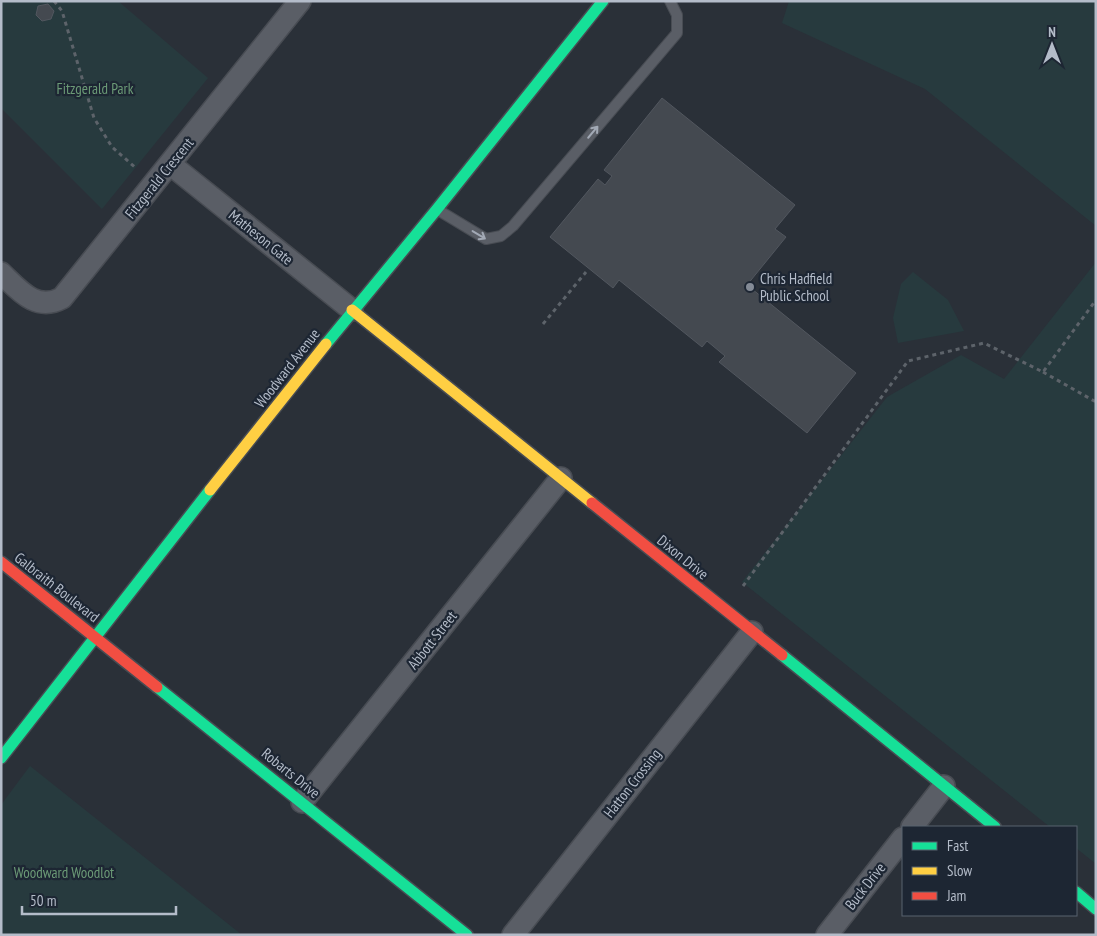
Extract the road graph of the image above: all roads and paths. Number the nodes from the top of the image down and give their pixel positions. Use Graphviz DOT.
graph roads {
  1 [pos="54,1"];
  2 [pos="603,1"];
  3 [pos="670,1"];
  4 [pos="295,3"];
  5 [pos="170,164"];
  6 [pos="137,169"];
  7 [pos="437,209"];
  8 [pos="586,272"];
  9 [pos="1,273"];
  10 [pos="1096,300"];
  11 [pos="352,310"];
  12 [pos="543,324"];
  13 [pos="1042,372"];
  14 [pos="1096,402"];
  15 [pos="561,478"];
  16 [pos="1,562"];
  17 [pos="743,586"];
  18 [pos="752,632"];
  19 [pos="95,636"];
  20 [pos="1,758"];
  21 [pos="944,786"];
  22 [pos="302,802"];
  23 [pos="913,826"];
  24 [pos="994,826"];
  25 [pos="902,839"];
  26 [pos="1077,893"];
  27 [pos="1096,908"];
  28 [pos="467,935"];
  29 [pos="513,935"];
  30 [pos="826,935"];
  1 -- 6 [label="path"];
  2 -- 7 [label="street, Woodward Avenue"];
  7 -- 3 [label="lane, one-way"];
  4 -- 5 [label="street, Fitzgerald Crescent"];
  5 -- 9 [label="street, Fitzgerald Crescent"];
  5 -- 11 [label="street, Matheson Gate"];
  7 -- 11 [label="street, Woodward Avenue"];
  8 -- 12 [label="path"];
  10 -- 13 [label="path"];
  11 -- 15 [label="street, Dixon Drive"];
  11 -- 19 [label="street, Woodward Avenue"];
  13 -- 14 [label="path"];
  13 -- 17 [label="path"];
  15 -- 18 [label="street, Dixon Drive"];
  15 -- 22 [label="street, Abbott Street"];
  16 -- 19 [label="street, Galbraith Boulevard"];
  18 -- 21 [label="street, Dixon Drive"];
  18 -- 29 [label="street, Hatton Crossing"];
  19 -- 20 [label="street, Woodward Avenue"];
  19 -- 22 [label="street, Robarts Drive"];
  21 -- 23 [label="street"];
  21 -- 24 [label="street, Dixon Drive"];
  22 -- 28 [label="street, Robarts Drive"];
  25 -- 30 [label="street, Buck Drive"];
  26 -- 27 [label="street"];
}
